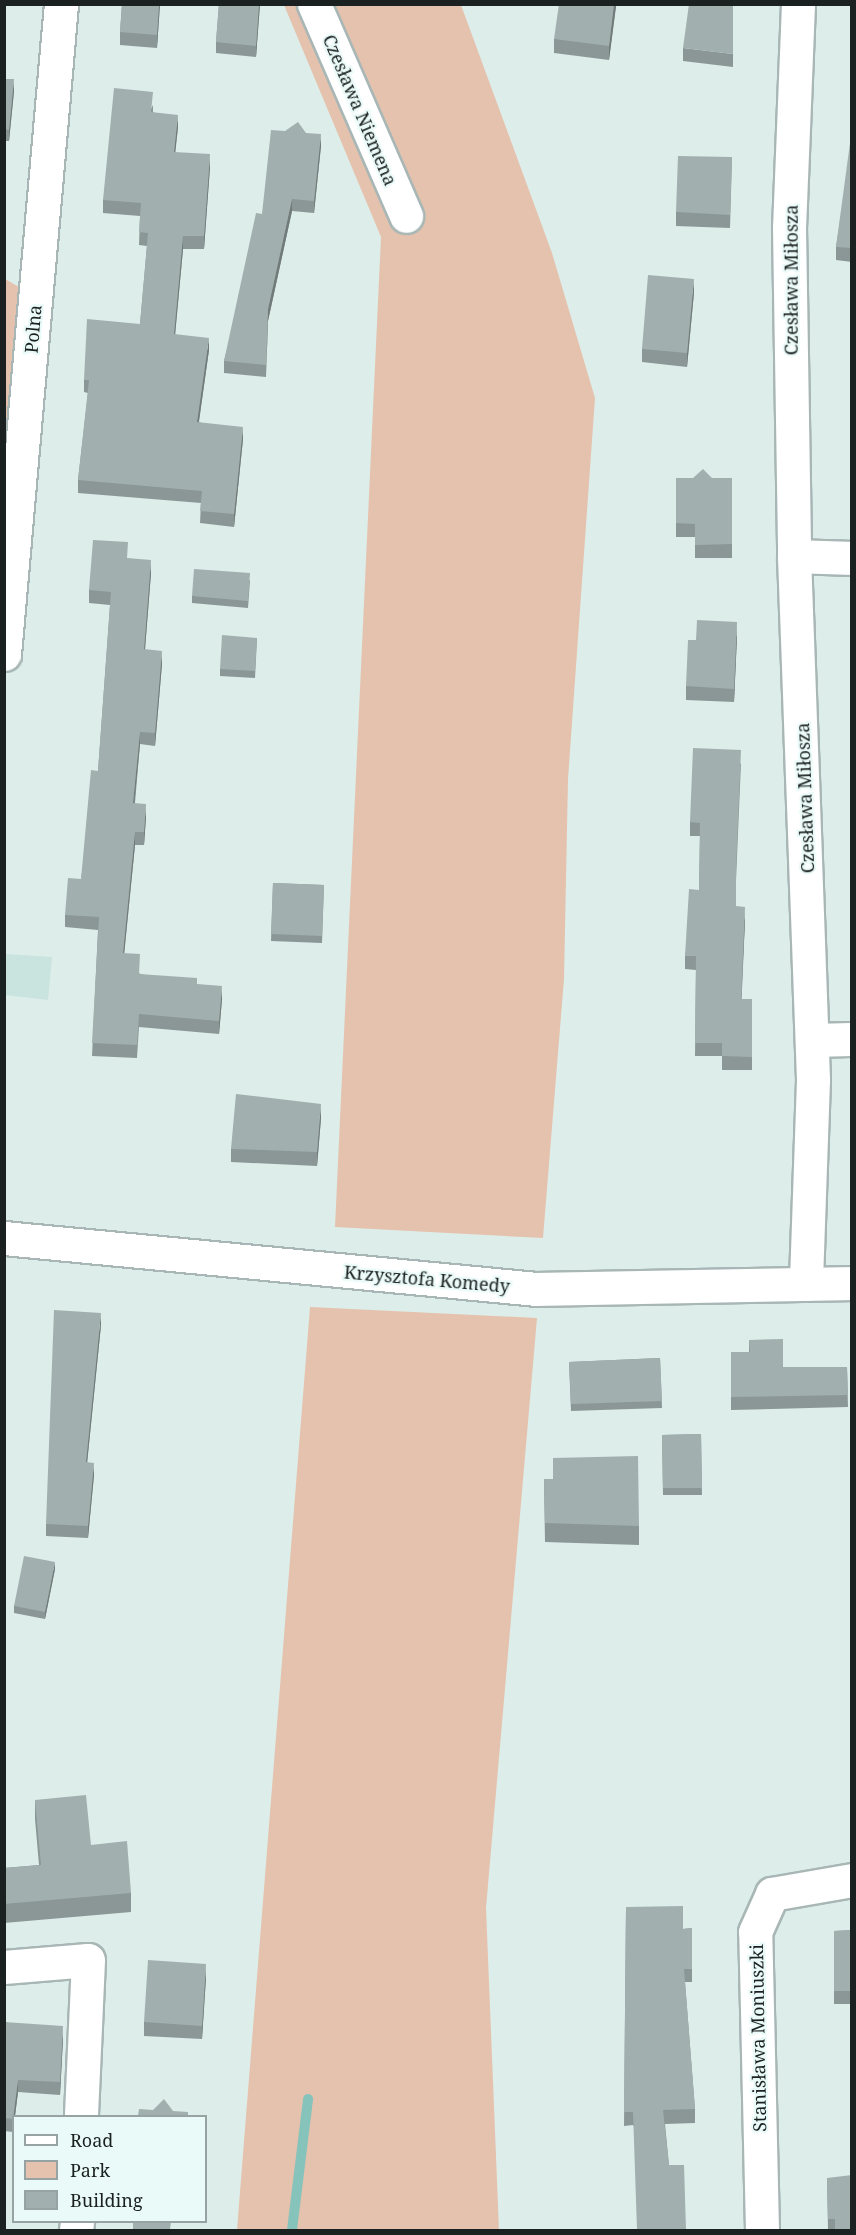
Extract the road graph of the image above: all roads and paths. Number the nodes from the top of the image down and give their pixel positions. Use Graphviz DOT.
graph roads {
  1 [pos="61,4"];
  2 [pos="314,4"];
  3 [pos="798,4"];
  4 [pos="406,216"];
  5 [pos="794,556"];
  6 [pos="852,558"];
  7 [pos="4,654"];
  8 [pos="852,1039"];
  9 [pos="812,1040"];
  10 [pos="4,1238"];
  11 [pos="852,1283"];
  12 [pos="806,1284"];
  13 [pos="852,1880"];
  14 [pos="4,1967"];
  15 [pos="81,2115"];
  16 [pos="762,2230"];
  1 -- 7 [label="street, Polna"];
  2 -- 4 [label="street, Czesława Niemena"];
  3 -- 5 [label="street, Czesława Miłosza"];
  5 -- 6 [label="street"];
  5 -- 9 [label="street, Czesława Miłosza"];
  8 -- 9 [label="street"];
  9 -- 12 [label="street, Czesława Miłosza"];
  10 -- 12 [label="street, Krzysztofa Komedy"];
  11 -- 12 [label="street, Krzysztofa Komedy"];
  13 -- 16 [label="street, Stanisława Moniuszki"];
  14 -- 15 [label="street"];
}
